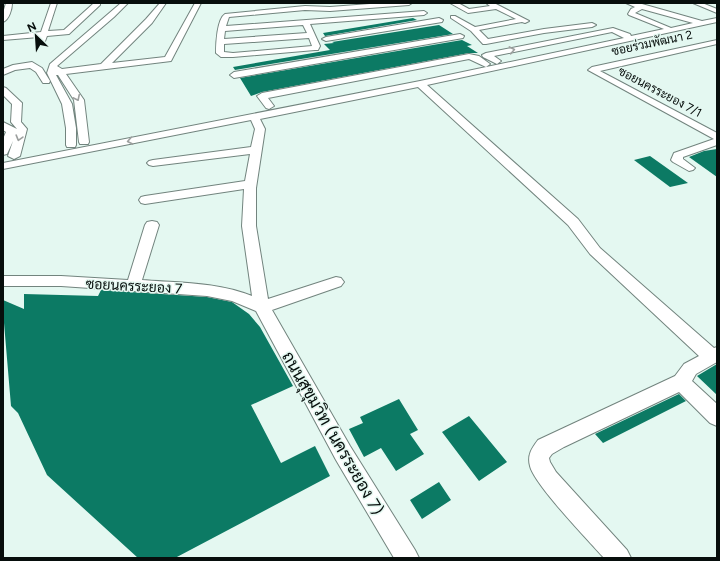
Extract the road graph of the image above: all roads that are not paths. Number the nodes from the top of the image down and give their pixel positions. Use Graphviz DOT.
graph roads {
  1 [pos="9,3"];
  2 [pos="54,3"];
  3 [pos="97,3"];
  4 [pos="125,3"];
  5 [pos="163,3"];
  6 [pos="198,3"];
  7 [pos="253,3"];
  8 [pos="324,3"];
  9 [pos="329,3"];
  10 [pos="409,3"];
  11 [pos="454,3"];
  12 [pos="489,3"];
  13 [pos="629,3"];
  14 [pos="696,3"];
  15 [pos="702,3"];
  16 [pos="642,6"];
  17 [pos="496,7"];
  18 [pos="306,8"];
  19 [pos="717,9"];
  20 [pos="252,12"];
  21 [pos="453,16"];
  22 [pos="717,16"];
  23 [pos="3,20"];
  24 [pos="439,20"];
  25 [pos="524,20"];
  26 [pos="717,20"];
  27 [pos="370,22"];
  28 [pos="306,23"];
  29 [pos="700,23"];
  30 [pos="398,27"];
  31 [pos="667,28"];
  32 [pos="717,28"];
  33 [pos="222,29"];
  34 [pos="474,29"];
  35 [pos="544,31"];
  36 [pos="612,31"];
  37 [pos="44,33"];
  38 [pos="312,35"];
  39 [pos="354,35"];
  40 [pos="460,36"];
  41 [pos="628,36"];
  42 [pos="3,37"];
  43 [pos="326,39"];
  44 [pos="220,42"];
  45 [pos="421,42"];
  46 [pos="717,42"];
  47 [pos="40,44"];
  48 [pos="374,50"];
  49 [pos="496,62"];
  50 [pos="486,64"];
  51 [pos="393,65"];
  52 [pos="103,67"];
  53 [pos="592,70"];
  54 [pos="3,72"];
  55 [pos="53,73"];
  56 [pos="234,75"];
  57 [pos="408,79"];
  58 [pos="420,84"];
  59 [pos="3,90"];
  60 [pos="332,98"];
  61 [pos="269,106"];
  62 [pos="254,117"];
  63 [pos="16,122"];
  64 [pos="4,125"];
  65 [pos="717,137"];
  66 [pos="84,142"];
  67 [pos="717,142"];
  68 [pos="71,145"];
  69 [pos="257,150"];
  70 [pos="3,152"];
  71 [pos="14,156"];
  72 [pos="3,158"];
  73 [pos="153,163"];
  74 [pos="3,166"];
  75 [pos="689,168"];
  76 [pos="251,184"];
  77 [pos="145,200"];
  78 [pos="152,225"];
  79 [pos="3,281"];
  80 [pos="336,282"];
  81 [pos="133,286"];
  82 [pos="262,307"];
  83 [pos="714,356"];
  84 [pos="681,382"];
  85 [pos="717,417"];
  86 [pos="407,558"];
  87 [pos="619,558"];
  1 -- 23 [label="street"];
  2 -- 37 [label="street"];
  3 -- 37 [label="street"];
  4 -- 55 [label="street"];
  5 -- 52 [label="street"];
  6 -- 52 [label="street"];
  7 -- 20 [label="street"];
  8 -- 9 [label="street"];
  8 -- 18 [label="street"];
  10 -- 18 [label="street"];
  10 -- 28 [label="street"];
  11 -- 17 [label="street"];
  12 -- 17 [label="street"];
  13 -- 16 [label="street"];
  14 -- 19 [label="street"];
  15 -- 19 [label="street"];
  16 -- 29 [label="street"];
  16 -- 31 [label="street"];
  17 -- 25 [label="street"];
  18 -- 20 [label="street"];
  20 -- 33 [label="street"];
  21 -- 34 [label="street"];
  22 -- 29 [label="street"];
  24 -- 30 [label="street"];
  25 -- 34 [label="street"];
  25 -- 35 [label="street"];
  26 -- 29 [label="street"];
  27 -- 39 [label="street"];
  28 -- 33 [label="street"];
  28 -- 38 [label="street"];
  29 -- 31 [label="street"];
  29 -- 32 [label="street"];
  29 -- 58 [label="street"];
  30 -- 39 [label="street"];
  30 -- 45 [label="street"];
  31 -- 41 [label="street"];
  33 -- 44 [label="street"];
  34 -- 35 [label="street"];
  35 -- 36 [label="street"];
  36 -- 41 [label="street"];
  49 -- 36 [label="street, one-way"];
  37 -- 42 [label="street"];
  37 -- 47 [label="street"];
  38 -- 44 [label="street"];
  38 -- 44 [label="street"];
  39 -- 43 [label="street"];
  39 -- 48 [label="street"];
  40 -- 45 [label="street"];
  41 -- 49 [label="street"];
  45 -- 48 [label="street"];
  46 -- 53 [label="street, ซอยร่วมพัฒนา 2"];
  48 -- 51 [label="street"];
  48 -- 56 [label="street"];
  49 -- 50 [label="street"];
  50 -- 51 [label="street"];
  50 -- 57 [label="street"];
  51 -- 57 [label="street"];
  51 -- 61 [label="street"];
  52 -- 55 [label="street"];
  53 -- 65 [label="street, ซอยนครระยอง 7/1"];
  54 -- 55 [label="street"];
  55 -- 66 [label="street, one-way"];
  55 -- 68 [label="street"];
  57 -- 60 [label="street"];
  58 -- 60 [label="street"];
  58 -- 83 [label="street"];
  59 -- 63 [label="street"];
  60 -- 61 [label="street"];
  60 -- 62 [label="street"];
  61 -- 66 [label="street"];
  62 -- 69 [label="street"];
  62 -- 74 [label="street, one-way"];
  63 -- 64 [label="street"];
  63 -- 71 [label="street, one-way"];
  64 -- 70 [label="street"];
  66 -- 68 [label="street"];
  67 -- 75 [label="street"];
  68 -- 71 [label="street"];
  69 -- 73 [label="street"];
  69 -- 76 [label="street"];
  71 -- 72 [label="street"];
  76 -- 77 [label="street"];
  76 -- 82 [label="street"];
  78 -- 81 [label="street"];
  79 -- 81 [label="street, ซอยนครระยอง 7"];
  80 -- 82 [label="street"];
  81 -- 82 [label="street, ซอยนครระยอง 7"];
  82 -- 86 [label="street, ถนนสุขุมวิท (นครระยอง 7)"];
  83 -- 84 [label="street"];
  84 -- 85 [label="street"];
  84 -- 87 [label="street"];
}
